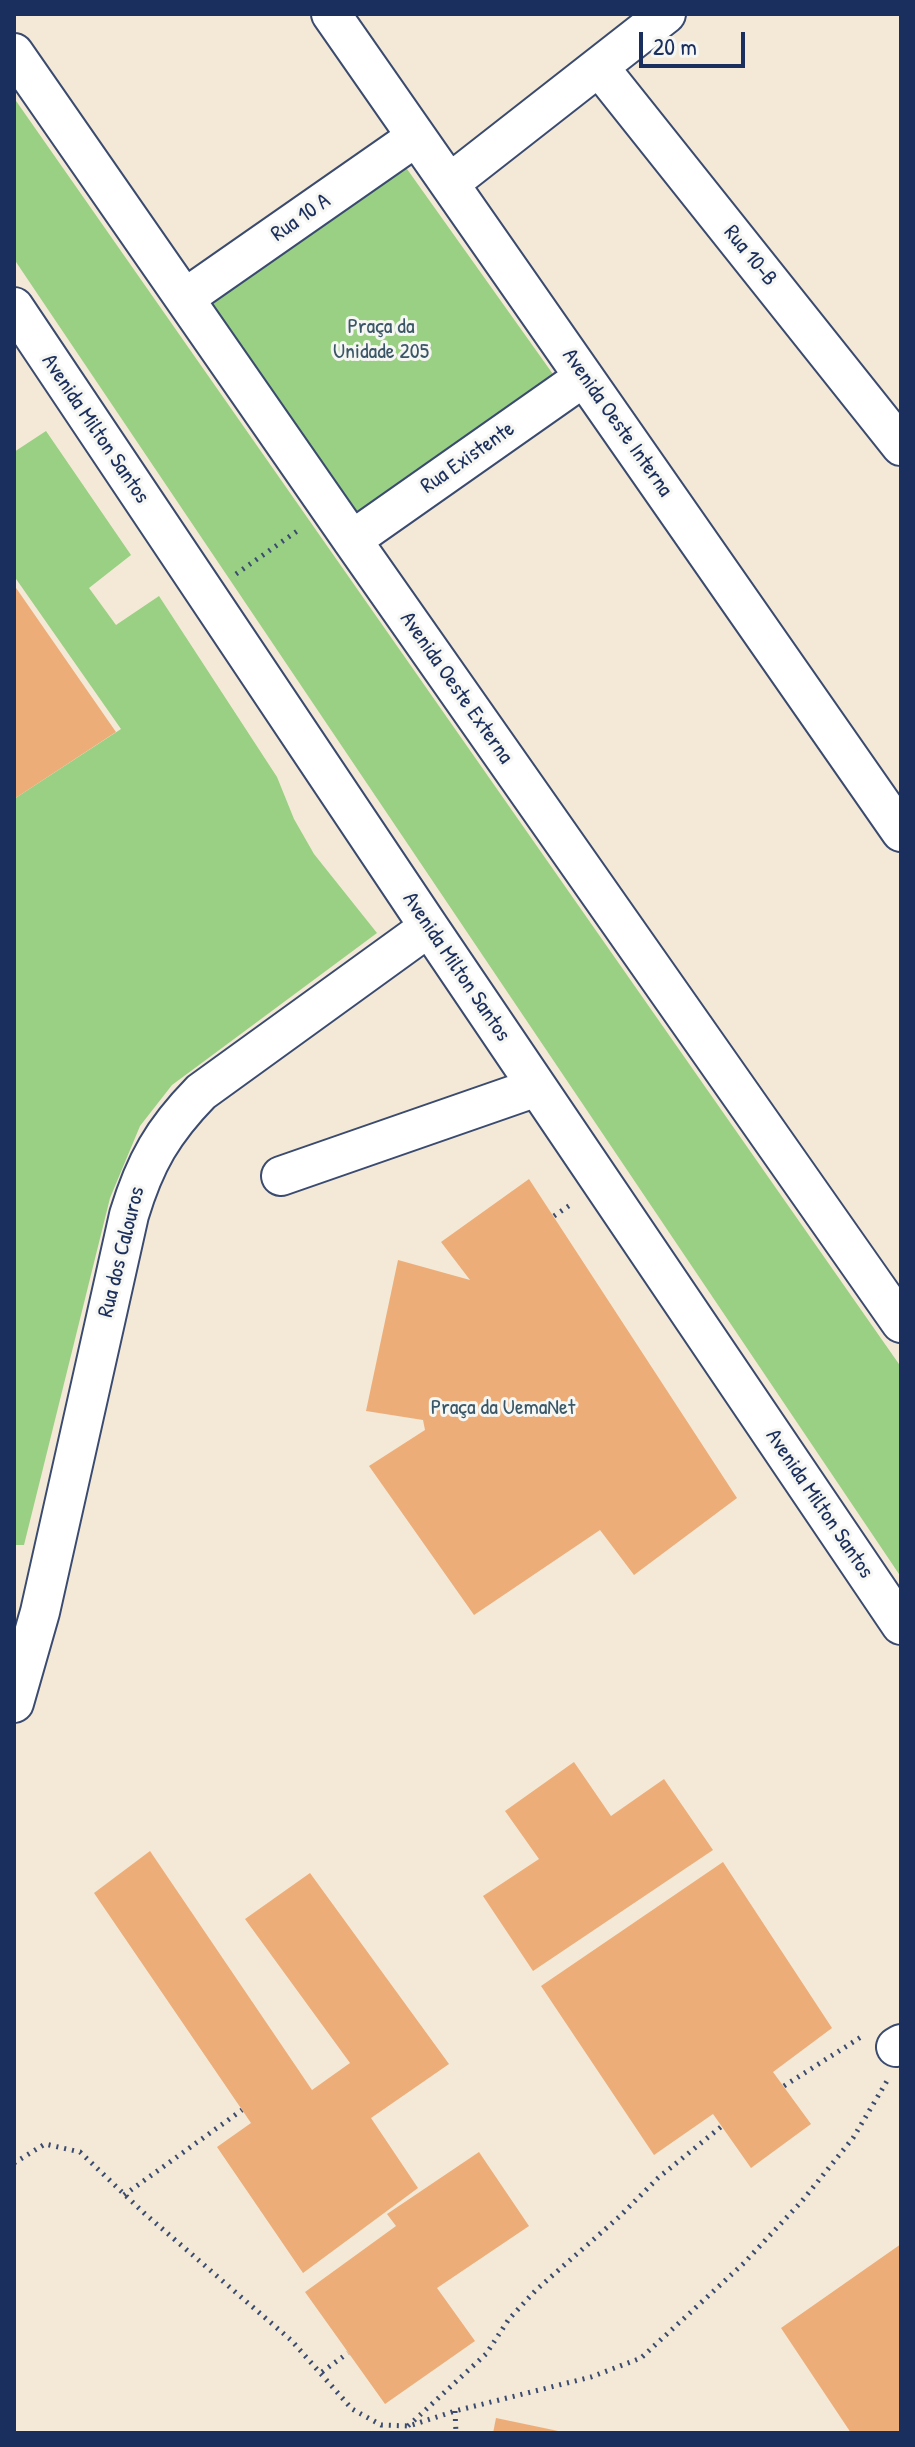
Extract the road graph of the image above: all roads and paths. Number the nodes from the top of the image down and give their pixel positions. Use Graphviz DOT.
graph roads {
  1 [pos="331,14"];
  2 [pos="666,14"];
  3 [pos="14,53"];
  4 [pos="599,67"];
  5 [pos="416,137"];
  6 [pos="450,183"];
  7 [pos="185,298"];
  8 [pos="14,307"];
  9 [pos="584,377"];
  10 [pos="901,446"];
  11 [pos="331,508"];
  12 [pos="352,540"];
  13 [pos="224,583"];
  14 [pos="901,832"];
  15 [pos="429,927"];
  16 [pos="537,1087"];
  17 [pos="281,1176"];
  18 [pos="901,1323"];
  19 [pos="901,1625"];
  20 [pos="14,1703"];
  21 [pos="889,2041"];
  22 [pos="784,2086"];
  23 [pos="242,2110"];
  24 [pos="722,2126"];
  25 [pos="14,2163"];
  26 [pos="124,2195"];
  27 [pos="348,2353"];
  28 [pos="322,2372"];
  29 [pos="455,2411"];
  30 [pos="407,2426"];
  31 [pos="456,2433"];
  1 -- 5 [label="street, Avenida Oeste Interna"];
  2 -- 4 [label="street"];
  3 -- 7 [label="street, Avenida Oeste Externa"];
  4 -- 6 [label="street"];
  4 -- 10 [label="street, Rua 10-B"];
  5 -- 6 [label="street, Avenida Oeste Interna"];
  5 -- 7 [label="street, Rua 10 A"];
  6 -- 9 [label="street, Avenida Oeste Interna"];
  7 -- 11 [label="street, Avenida Oeste Externa"];
  8 -- 15 [label="street, Avenida Milton Santos"];
  9 -- 12 [label="street, Rua Existente"];
  9 -- 14 [label="street, Avenida Oeste Interna"];
  11 -- 12 [label="street, Avenida Oeste Externa"];
  11 -- 13 [label="path"];
  12 -- 18 [label="street, Avenida Oeste Externa"];
  15 -- 16 [label="street, Avenida Milton Santos"];
  15 -- 20 [label="street, Rua dos Calouros"];
  16 -- 17 [label="street"];
  16 -- 19 [label="street, Avenida Milton Santos"];
  21 -- 22 [label="path"];
  21 -- 29 [label="path"];
  23 -- 26 [label="path"];
  24 -- 30 [label="path"];
  25 -- 26 [label="path"];
  26 -- 28 [label="path"];
  27 -- 28 [label="path"];
  28 -- 30 [label="path"];
  29 -- 30 [label="path"];
  29 -- 31 [label="path"];
}
